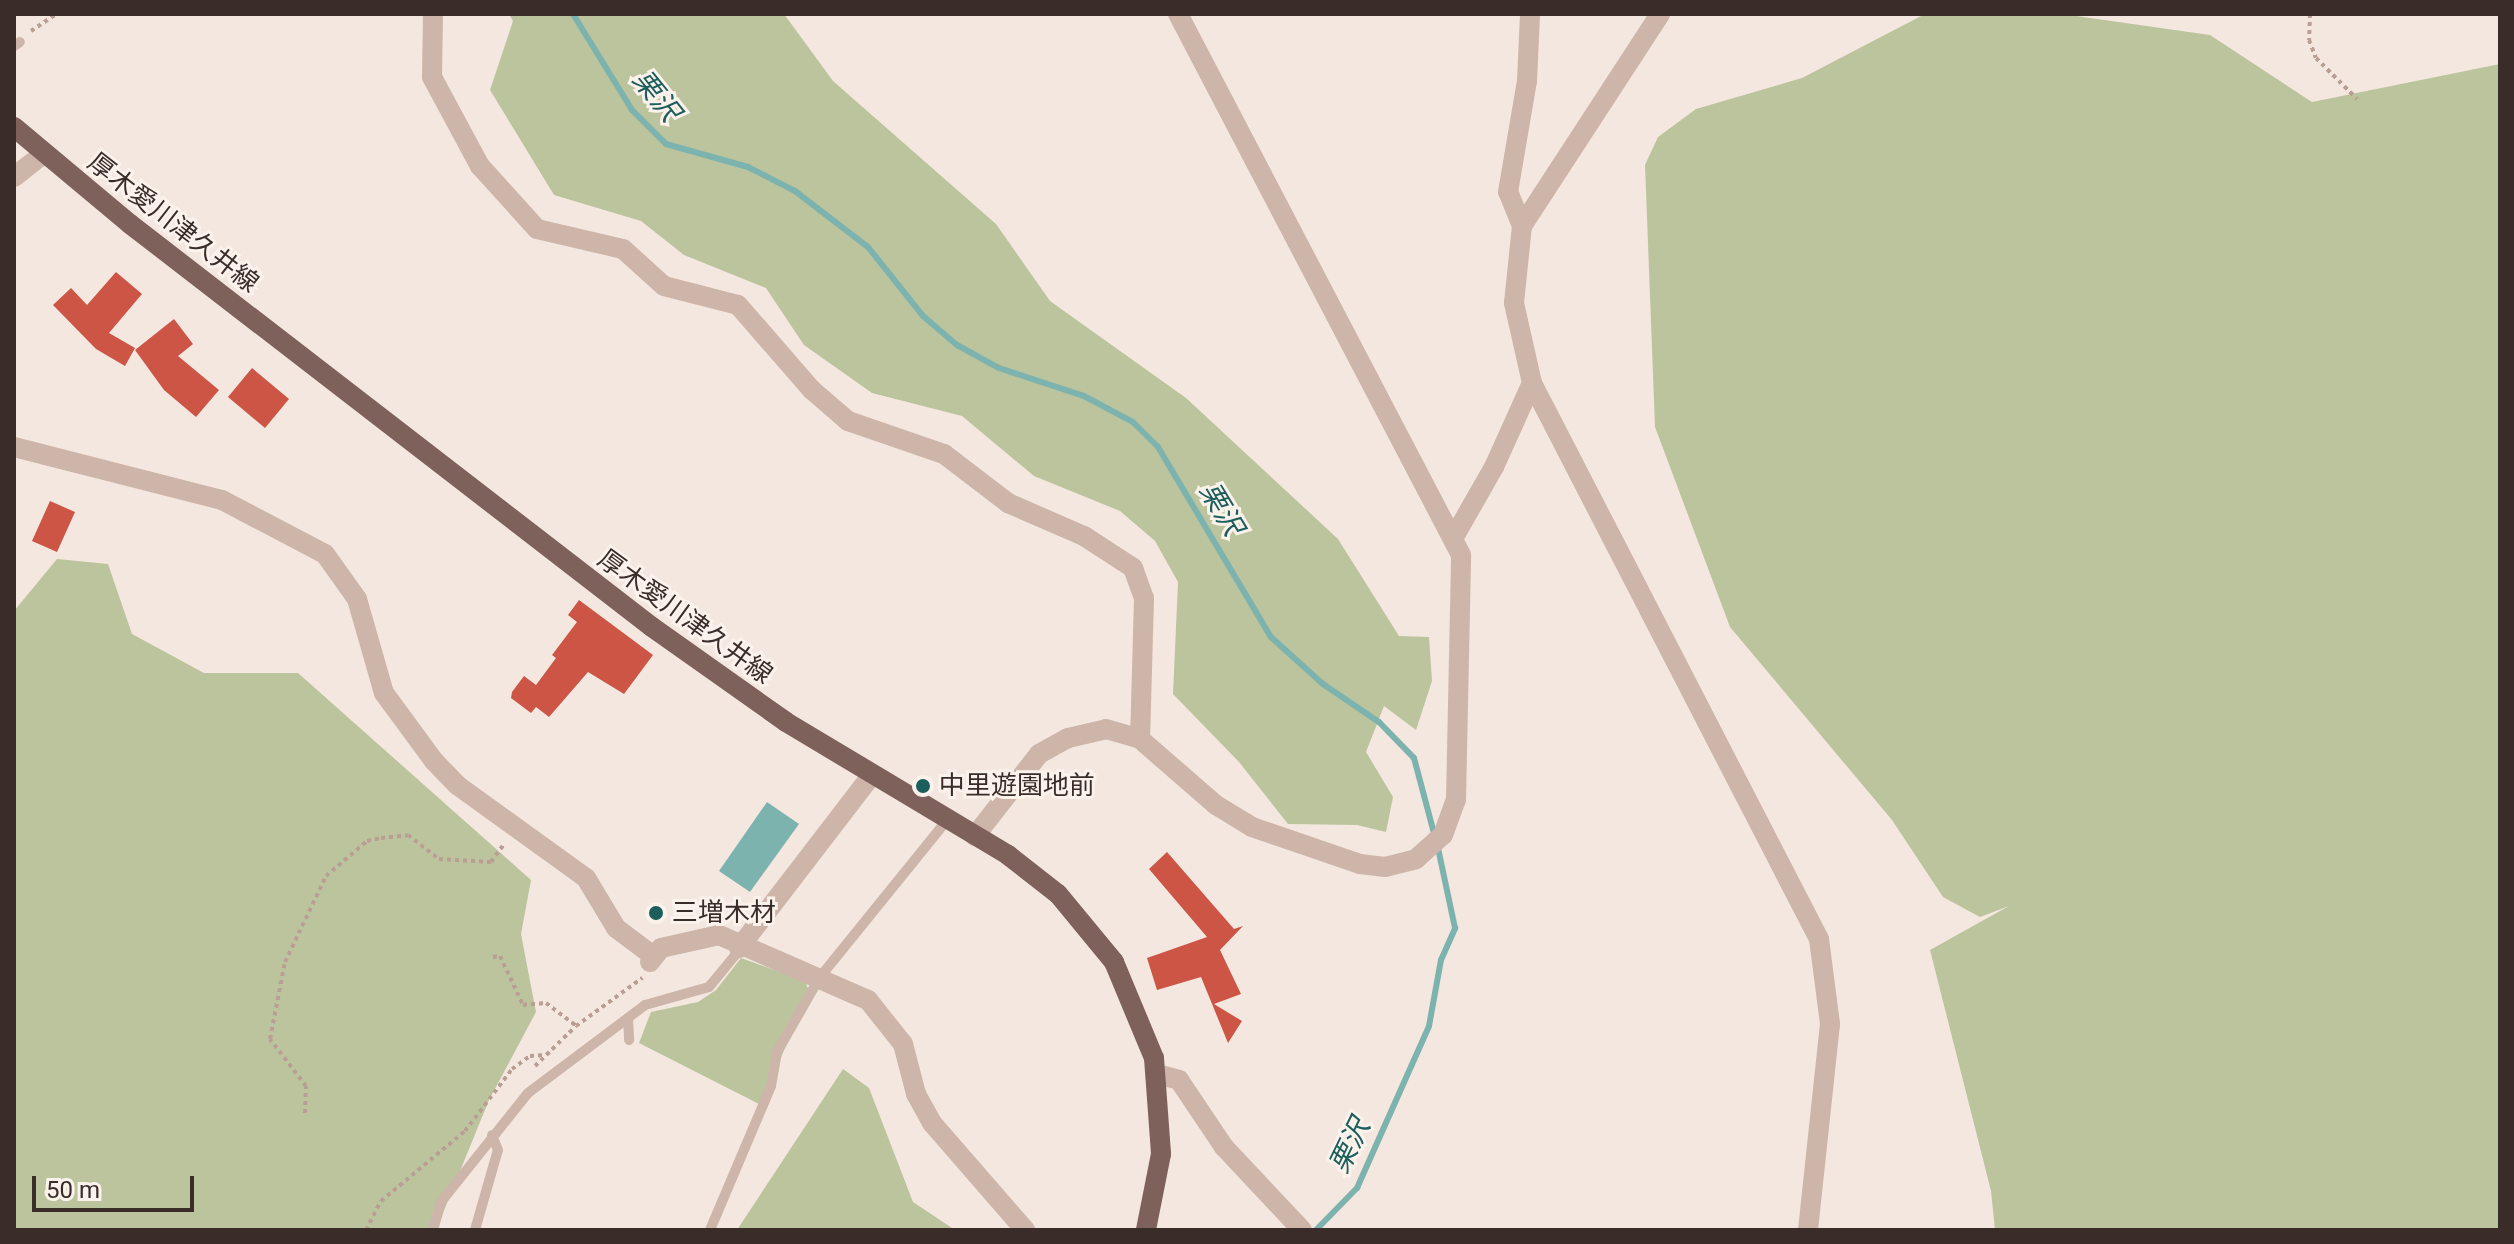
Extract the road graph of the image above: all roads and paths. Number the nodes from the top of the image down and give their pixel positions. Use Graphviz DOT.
graph roads {
  1 [pos="56,14"];
  2 [pos="433,14"];
  3 [pos="1178,14"];
  4 [pos="1530,14"];
  5 [pos="1660,14"];
  6 [pos="2310,14"];
  7 [pos="17,44"];
  8 [pos="2357,99"];
  9 [pos="14,127"];
  10 [pos="43,154"];
  11 [pos="14,177"];
  12 [pos="1522,226"];
  13 [pos="1532,383"];
  14 [pos="14,447"];
  15 [pos="1454,537"];
  16 [pos="1140,739"];
  17 [pos="871,776"];
  18 [pos="947,820"];
  19 [pos="515,829"];
  20 [pos="975,836"];
  21 [pos="740,948"];
  22 [pos="493,957"];
  23 [pos="651,959"];
  24 [pos="820,977"];
  25 [pos="628,1018"];
  26 [pos="576,1026"];
  27 [pos="629,1040"];
  28 [pos="545,1055"];
  29 [pos="1157,1074"];
  30 [pos="528,1093"];
  31 [pos="305,1113"];
  32 [pos="492,1135"];
  33 [pos="1301,1229"];
  34 [pos="366,1230"];
  35 [pos="433,1230"];
  36 [pos="475,1230"];
  37 [pos="710,1230"];
  38 [pos="1025,1230"];
  39 [pos="1146,1230"];
  40 [pos="1808,1230"];
  1 -- 7 [label="path"];
  2 -- 16 [label="street"];
  3 -- 15 [label="street"];
  4 -- 12 [label="street"];
  5 -- 12 [label="street"];
  6 -- 8 [label="path"];
  9 -- 10 [label="main road, 厚木愛川津久井線"];
  10 -- 11 [label="street"];
  10 -- 17 [label="main road, 厚木愛川津久井線"];
  12 -- 13 [label="street"];
  13 -- 15 [label="street"];
  13 -- 40 [label="street"];
  14 -- 19 [label="street"];
  15 -- 16 [label="street"];
  16 -- 20 [label="street"];
  17 -- 18 [label="main road, 厚木愛川津久井線"];
  17 -- 21 [label="street"];
  18 -- 20 [label="main road, 厚木愛川津久井線"];
  18 -- 24 [label="lane"];
  19 -- 23 [label="street"];
  19 -- 31 [label="path"];
  20 -- 29 [label="main road, 厚木愛川津久井線"];
  21 -- 23 [label="street"];
  21 -- 24 [label="street"];
  21 -- 25 [label="lane"];
  22 -- 26 [label="path"];
  23 -- 26 [label="path"];
  24 -- 37 [label="lane"];
  24 -- 38 [label="street"];
  25 -- 27 [label="lane"];
  25 -- 30 [label="lane"];
  26 -- 28 [label="path"];
  28 -- 30 [label="path"];
  28 -- 34 [label="path"];
  29 -- 33 [label="street"];
  29 -- 39 [label="main road, 厚木愛川津久井線"];
  30 -- 32 [label="lane"];
  32 -- 35 [label="lane"];
  32 -- 36 [label="lane"];
}
